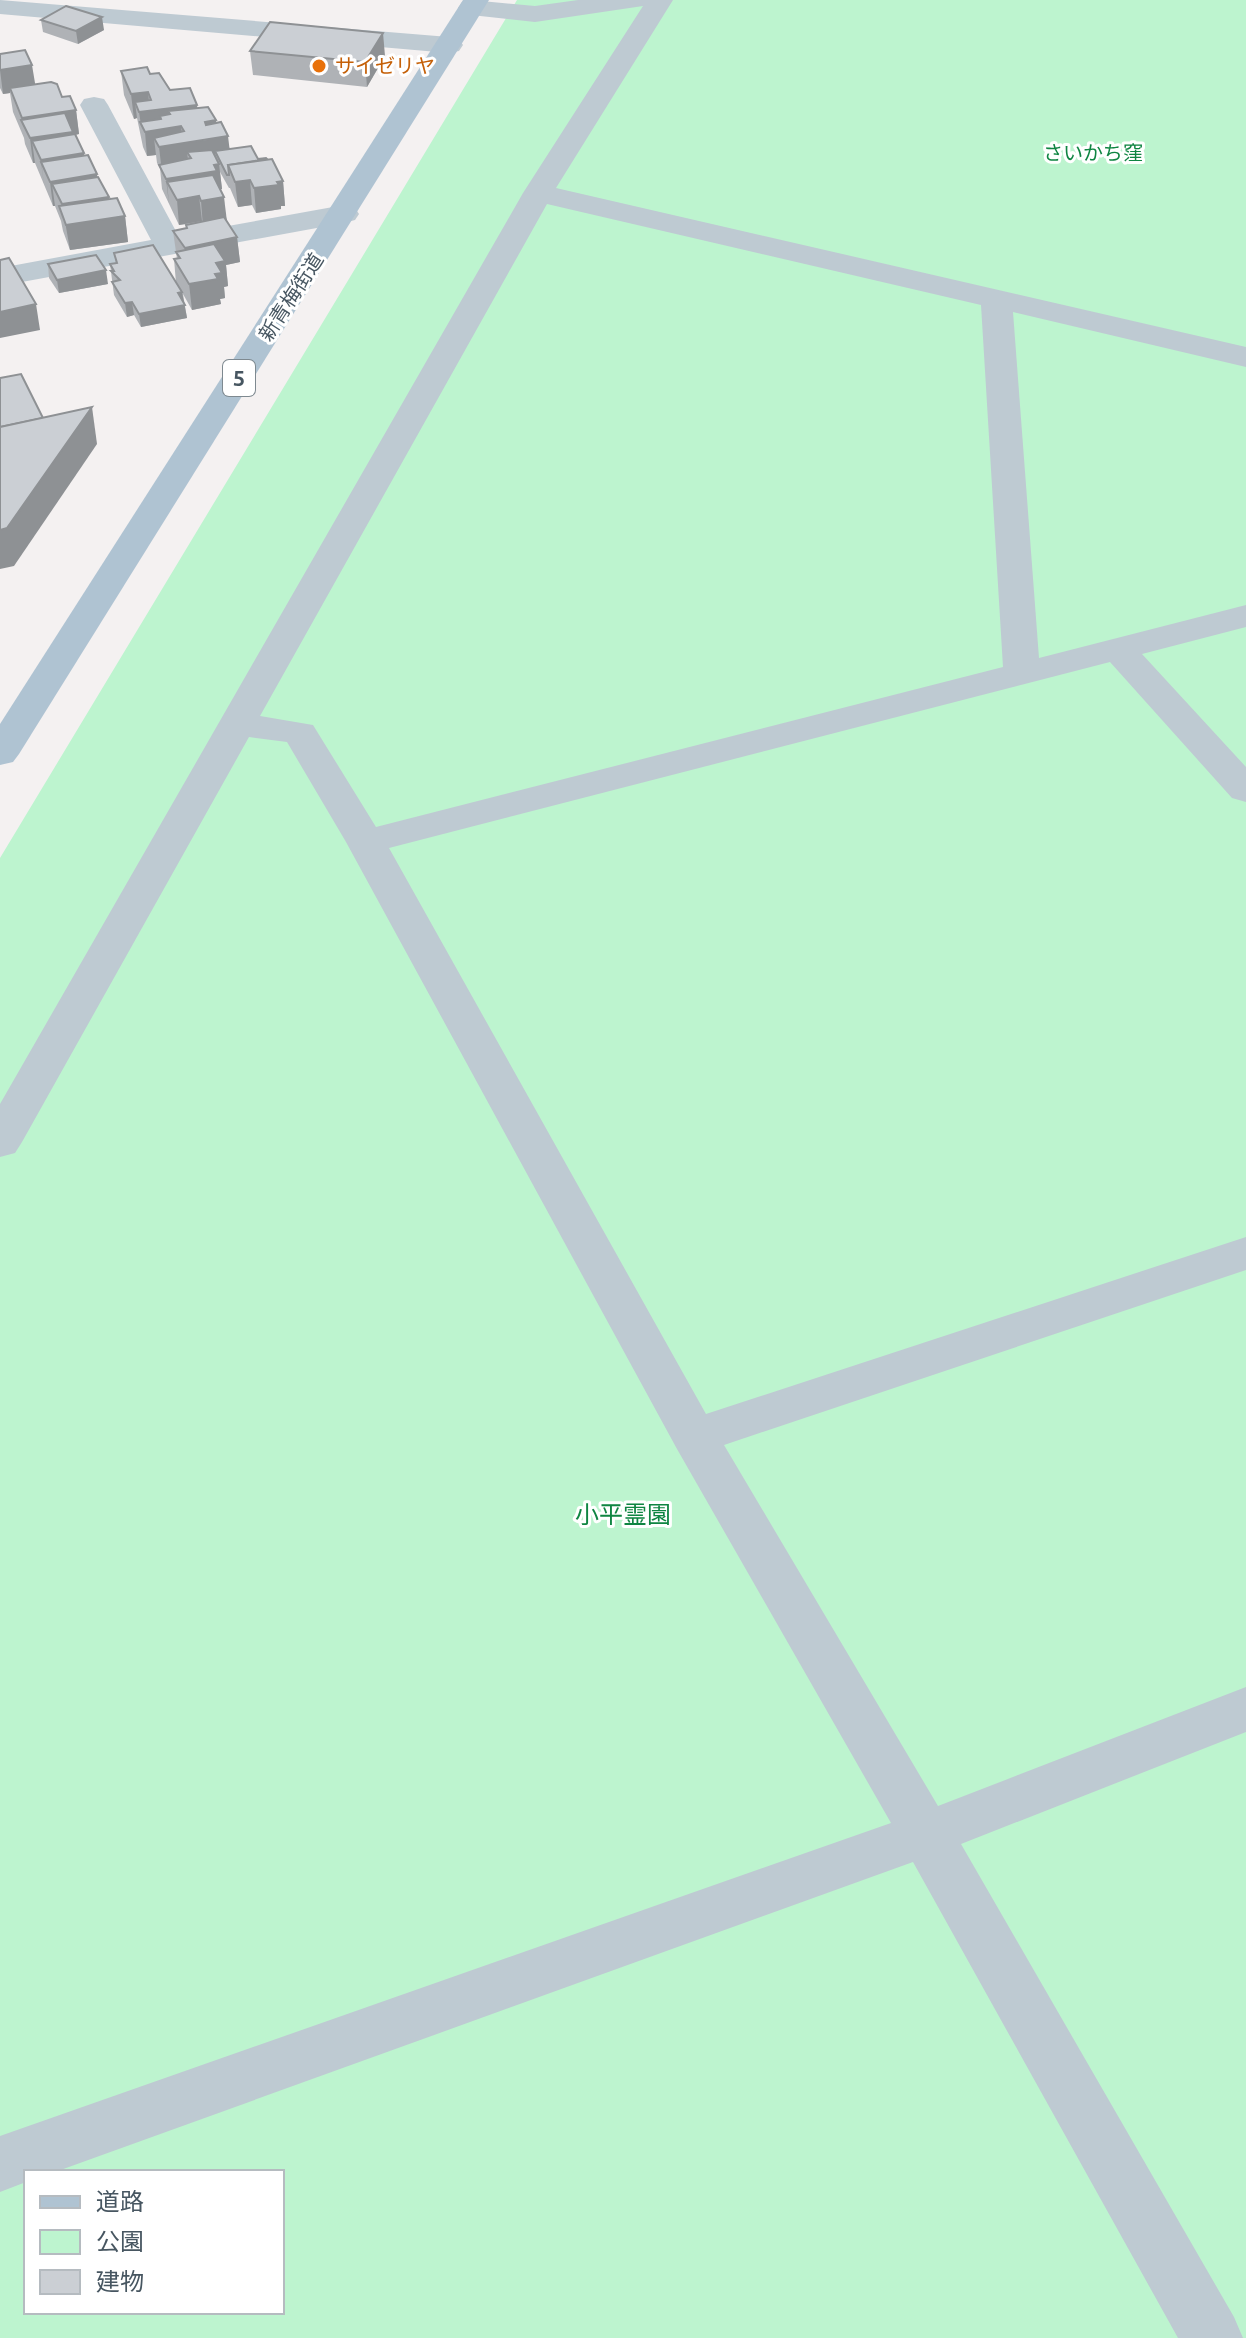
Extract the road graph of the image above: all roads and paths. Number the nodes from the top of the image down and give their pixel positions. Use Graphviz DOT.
graph roads {
  1 [pos="636,0"];
  2 [pos="660,0"];
  3 [pos="474,4"];
  4 [pos="0,6"];
  5 [pos="449,45"];
  6 [pos="94,105"];
  7 [pos="538,193"];
  8 [pos="344,214"];
  9 [pos="168,244"];
  10 [pos="0,277"];
  11 [pos="996,299"];
  12 [pos="1246,357"];
  13 [pos="1246,616"];
  14 [pos="1118,649"];
  15 [pos="1022,674"];
  16 [pos="239,724"];
  17 [pos="0,754"];
  18 [pos="1246,790"];
  19 [pos="366,842"];
  20 [pos="0,1142"];
  21 [pos="1246,1253"];
  22 [pos="694,1436"];
  23 [pos="1246,1709"];
  24 [pos="926,1834"];
  25 [pos="0,2164"];
  26 [pos="1212,2338"];
  1 -- 3 [label="street"];
  2 -- 7 [label="street"];
  3 -- 5 [label="main road, 新青梅街道 / 5"];
  4 -- 5 [label="street"];
  5 -- 8 [label="main road, 新青梅街道 / 5"];
  6 -- 9 [label="street"];
  7 -- 11 [label="street"];
  7 -- 16 [label="street"];
  8 -- 9 [label="street"];
  8 -- 17 [label="main road, 新青梅街道 / 5"];
  9 -- 10 [label="street"];
  11 -- 12 [label="street"];
  11 -- 15 [label="street"];
  13 -- 14 [label="street"];
  14 -- 15 [label="street"];
  14 -- 18 [label="street"];
  15 -- 19 [label="street"];
  16 -- 19 [label="street"];
  16 -- 20 [label="street"];
  19 -- 22 [label="street"];
  21 -- 22 [label="street"];
  22 -- 24 [label="street"];
  23 -- 24 [label="street"];
  24 -- 25 [label="street"];
  24 -- 26 [label="street"];
}
